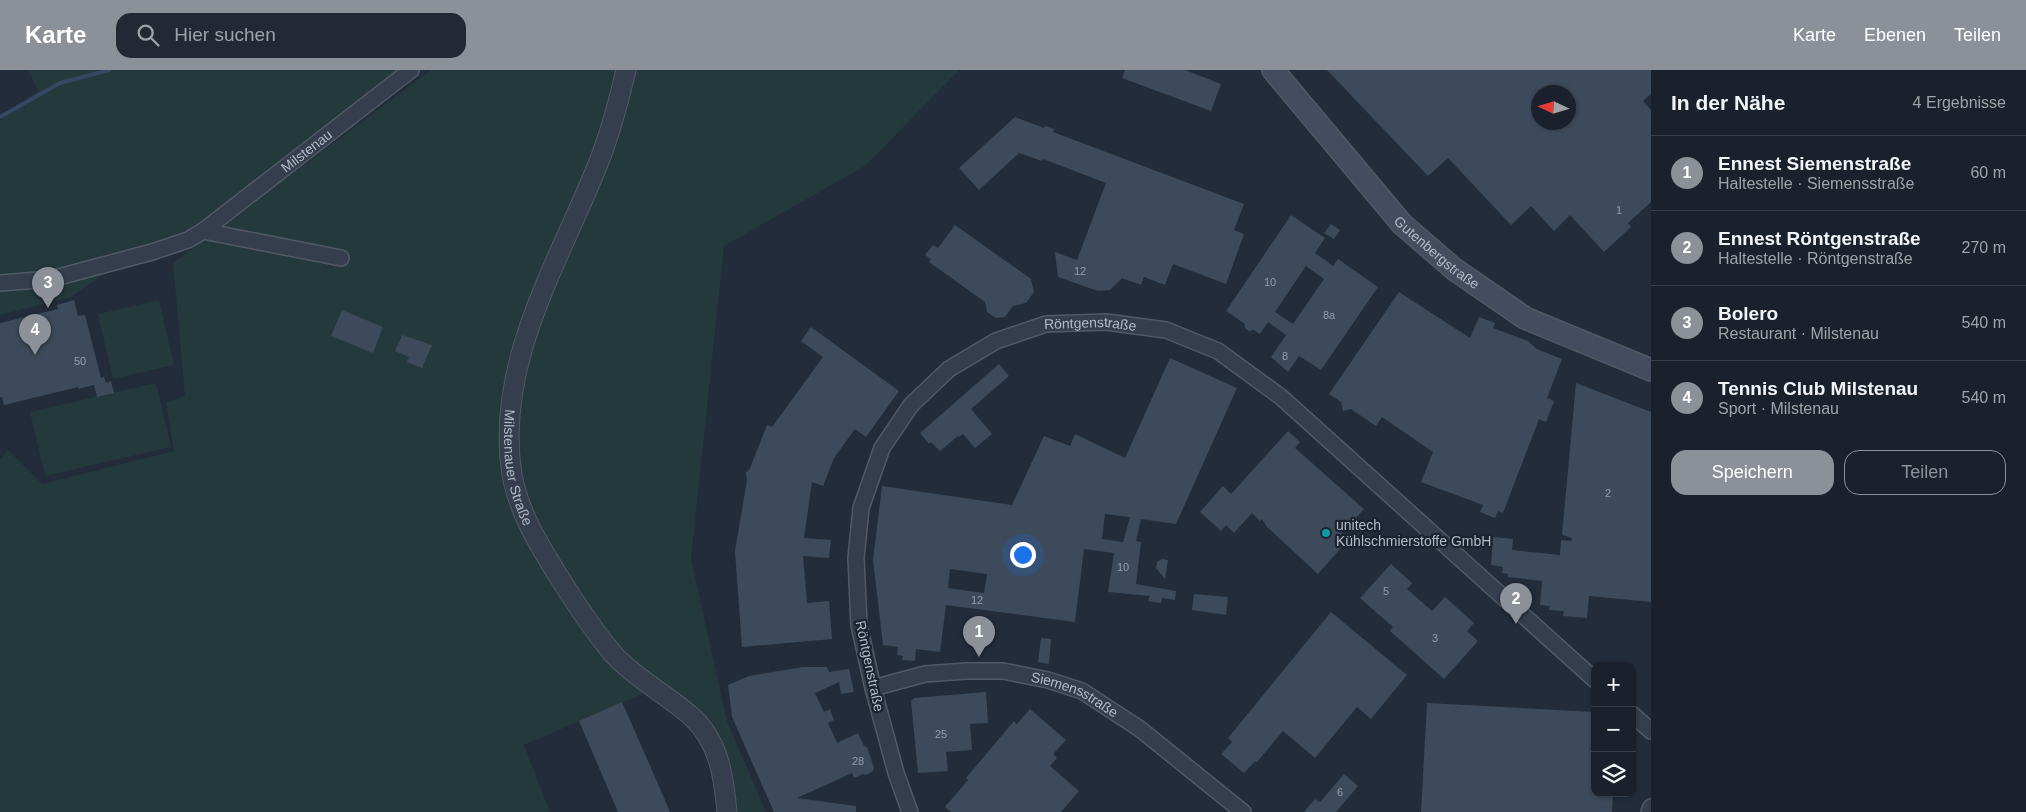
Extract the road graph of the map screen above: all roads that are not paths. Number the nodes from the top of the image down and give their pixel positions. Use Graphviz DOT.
graph roads {
  1 [pos="411,70"];
  2 [pos="626,70"];
  3 [pos="1273,70"];
  4 [pos="203,231"];
  5 [pos="341,258"];
  6 [pos="0,283"];
  7 [pos="1651,370"];
  8 [pos="1591,676"];
  9 [pos="873,688"];
  10 [pos="1636,718"];
  11 [pos="1651,731"];
  12 [pos="1651,807"];
  13 [pos="727,812"];
  14 [pos="910,812"];
  15 [pos="1243,812"];
  16 [pos="1649,812"];
  1 -- 4 [label="street, Milstenau"];
  2 -- 13 [label="street, Milstenauer Straße"];
  3 -- 7 [label="main road, Gutenbergstraße"];
  4 -- 5 [label="street"];
  4 -- 6 [label="street, Milstenau"];
  8 -- 9 [label="street, Röntgenstraße"];
  9 -- 14 [label="street, Röntgenstraße"];
  9 -- 15 [label="street, Siemensstraße"];
  10 -- 11 [label="street"];
  12 -- 16 [label="street"];
}
